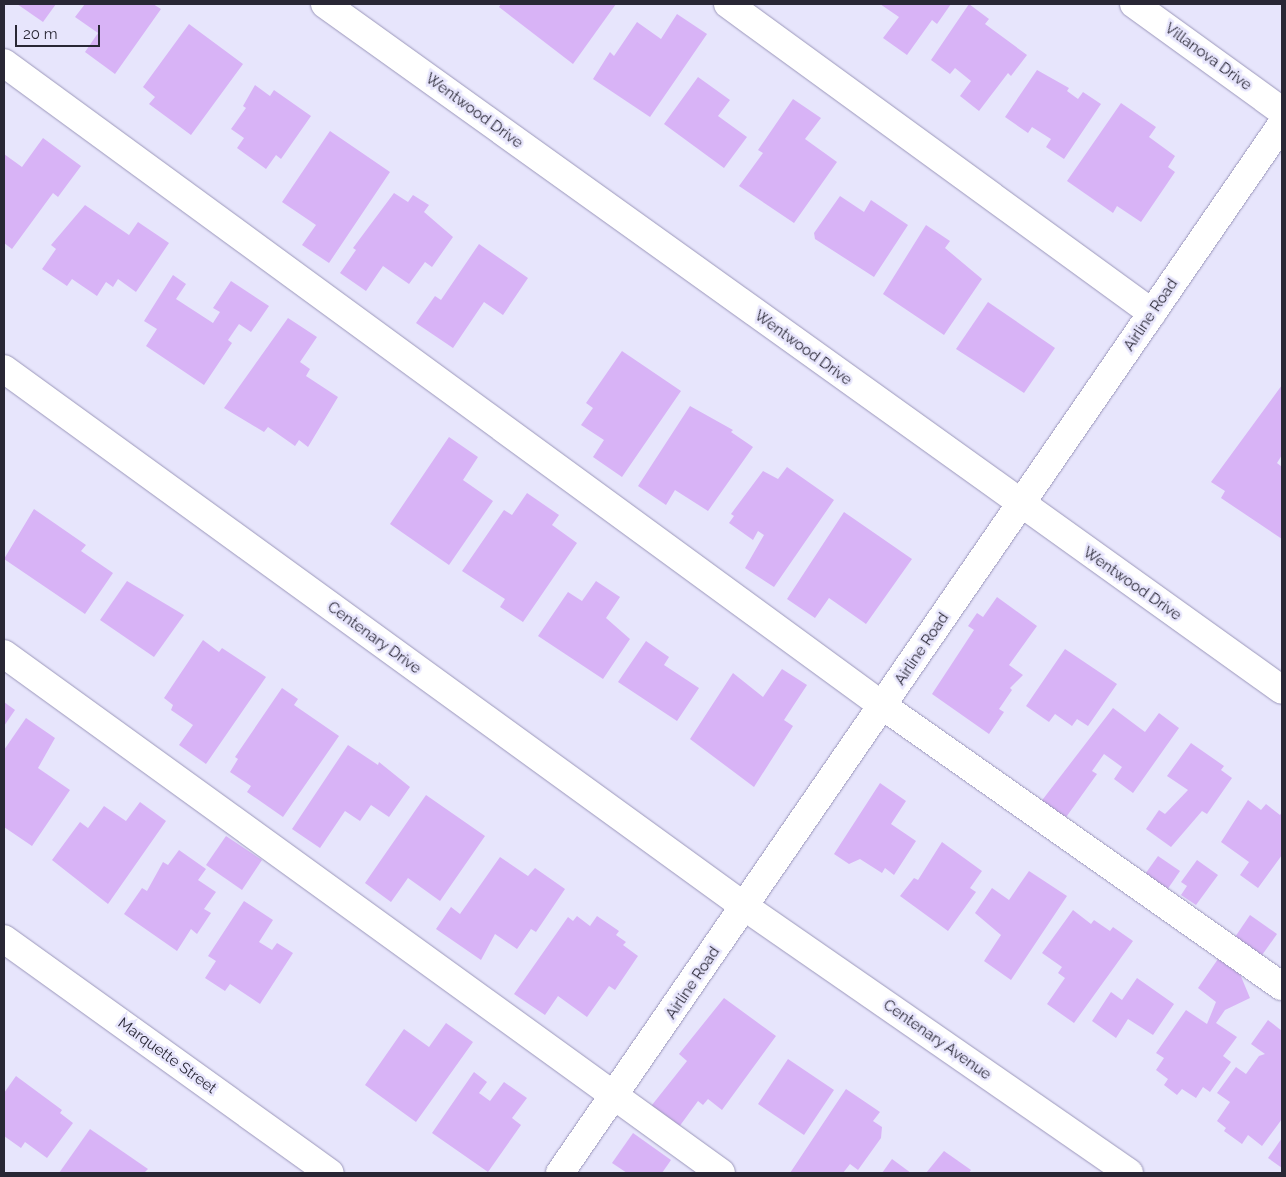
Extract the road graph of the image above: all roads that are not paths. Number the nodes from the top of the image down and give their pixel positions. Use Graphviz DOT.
graph roads {
  1 [pos="325,4"];
  2 [pos="728,4"];
  3 [pos="1134,4"];
  4 [pos="4,63"];
  5 [pos="1282,111"];
  6 [pos="1282,124"];
  7 [pos="1152,313"];
  8 [pos="4,369"];
  9 [pos="1021,504"];
  10 [pos="4,654"];
  11 [pos="1281,685"];
  12 [pos="883,706"];
  13 [pos="745,907"];
  14 [pos="4,939"];
  15 [pos="1282,986"];
  16 [pos="614,1098"];
  17 [pos="330,1173"];
  18 [pos="560,1173"];
  19 [pos="721,1173"];
  20 [pos="1128,1173"];
  1 -- 9 [label="street, Wentwood Drive"];
  2 -- 7 [label="street"];
  3 -- 5 [label="street, Villanova Drive"];
  4 -- 12 [label="street"];
  6 -- 7 [label="street, Airline Road"];
  7 -- 9 [label="street, Airline Road"];
  8 -- 13 [label="street, Centenary Drive"];
  9 -- 11 [label="street, Wentwood Drive"];
  9 -- 12 [label="street, Airline Road"];
  10 -- 16 [label="street"];
  12 -- 13 [label="street, Airline Road"];
  12 -- 15 [label="street"];
  13 -- 16 [label="street, Airline Road"];
  13 -- 20 [label="street, Centenary Avenue"];
  14 -- 17 [label="street, Marquette Street"];
  16 -- 18 [label="street, Airline Road"];
  16 -- 19 [label="street"];
}
